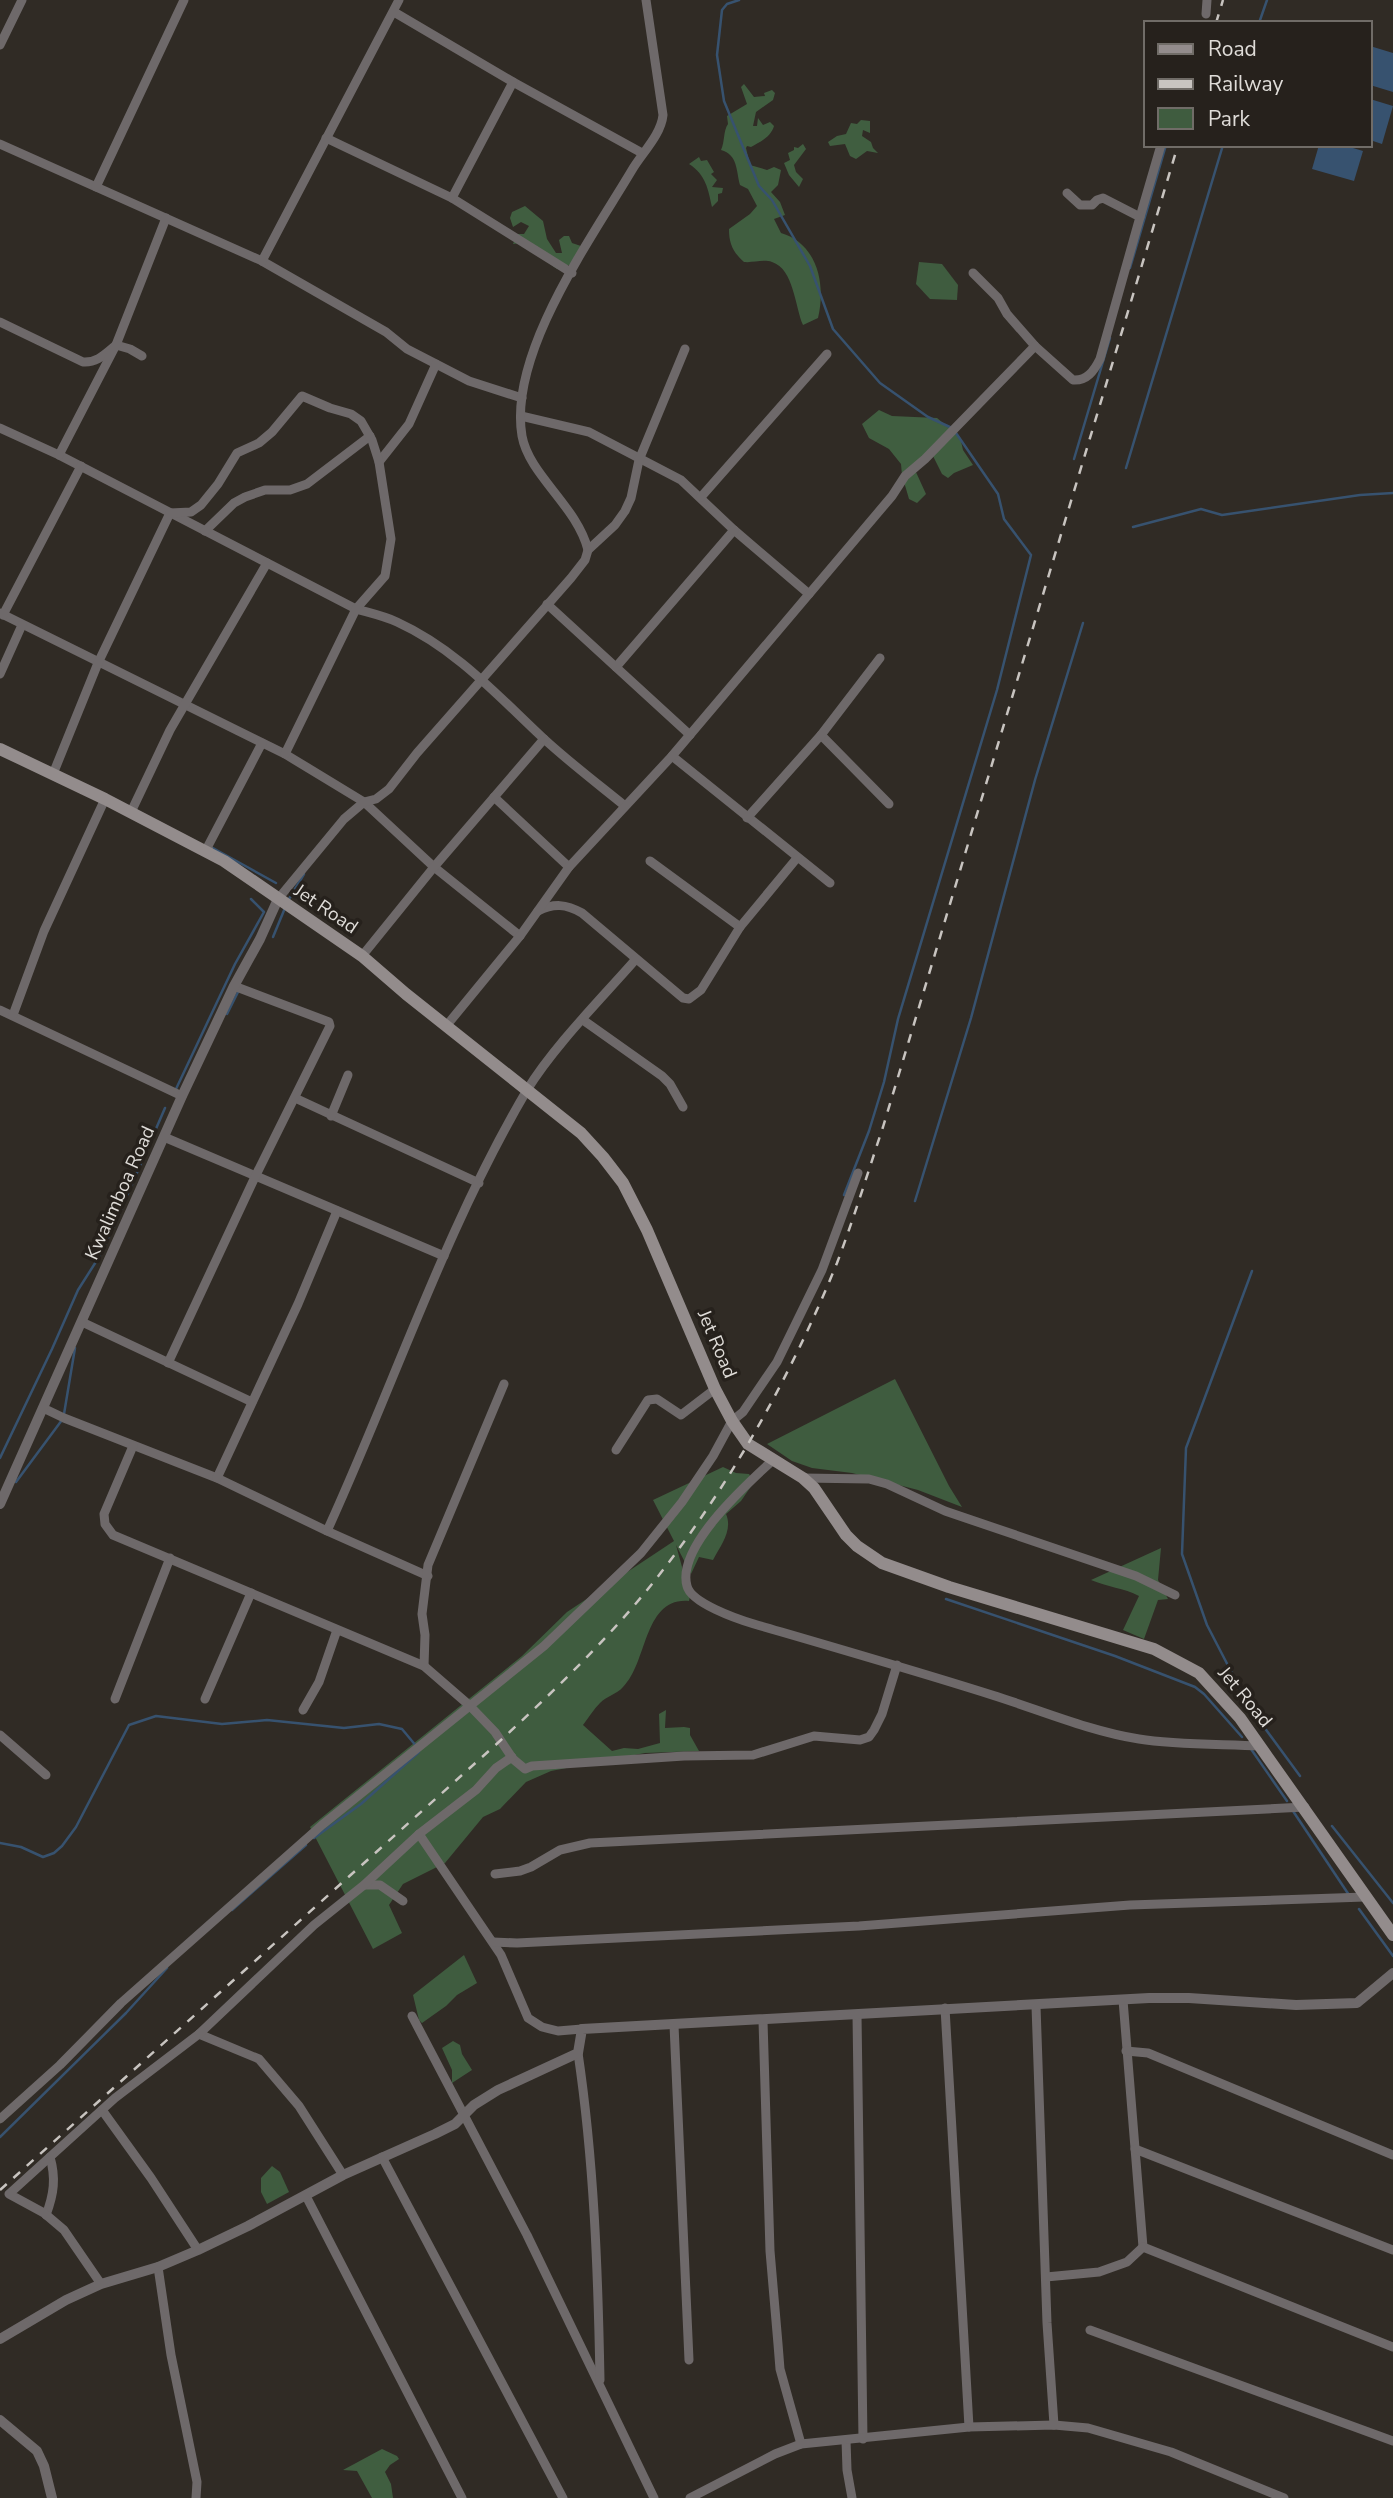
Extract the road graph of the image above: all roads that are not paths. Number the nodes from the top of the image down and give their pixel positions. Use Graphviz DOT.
graph roads {
  1 [pos="22,0"];
  2 [pos="184,0"];
  3 [pos="400,0"];
  4 [pos="646,0"];
  5 [pos="1207,0"];
  6 [pos="394,12"];
  7 [pos="1206,14"];
  8 [pos="1,43"];
  9 [pos="513,82"];
  10 [pos="326,138"];
  11 [pos="0,144"];
  12 [pos="1160,147"];
  13 [pos="642,153"];
  14 [pos="96,187"];
  15 [pos="1067,193"];
  16 [pos="452,198"];
  17 [pos="1140,216"];
  18 [pos="166,218"];
  19 [pos="262,261"];
  20 [pos="572,272"];
  21 [pos="973,272"];
  22 [pos="0,321"];
  23 [pos="116,345"];
  24 [pos="1035,346"];
  25 [pos="685,349"];
  26 [pos="827,354"];
  27 [pos="142,356"];
  28 [pos="436,364"];
  29 [pos="522,398"];
  30 [pos="521,416"];
  31 [pos="0,428"];
  32 [pos="370,436"];
  33 [pos="60,455"];
  34 [pos="639,460"];
  35 [pos="379,462"];
  36 [pos="81,466"];
  37 [pos="701,496"];
  38 [pos="170,513"];
  39 [pos="734,530"];
  40 [pos="205,531"];
  41 [pos="588,550"];
  42 [pos="267,563"];
  43 [pos="809,594"];
  44 [pos="547,604"];
  45 [pos="356,609"];
  46 [pos="1,614"];
  47 [pos="22,625"];
  48 [pos="880,659"];
  49 [pos="98,663"];
  50 [pos="616,667"];
  51 [pos="0,674"];
  52 [pos="484,680"];
  53 [pos="183,705"];
  54 [pos="690,735"];
  55 [pos="821,735"];
  56 [pos="544,739"];
  57 [pos="262,743"];
  58 [pos="0,748"];
  59 [pos="285,754"];
  60 [pos="672,757"];
  61 [pos="53,774"];
  62 [pos="494,797"];
  63 [pos="105,799"];
  64 [pos="364,802"];
  65 [pos="889,804"];
  66 [pos="625,806"];
  67 [pos="131,813"];
  68 [pos="747,818"];
  69 [pos="209,853"];
  70 [pos="797,858"];
  71 [pos="650,861"];
  72 [pos="434,867"];
  73 [pos="569,867"];
  74 [pos="830,883"];
  75 [pos="278,899"];
  76 [pos="537,912"];
  77 [pos="740,927"];
  78 [pos="520,936"];
  79 [pos="362,956"];
  80 [pos="636,959"];
  81 [pos="234,986"];
  82 [pos="0,1010"];
  83 [pos="13,1015"];
  84 [pos="583,1020"];
  85 [pos="447,1025"];
  86 [pos="348,1075"];
  87 [pos="528,1090"];
  88 [pos="182,1096"];
  89 [pos="295,1098"];
  90 [pos="682,1107"];
  91 [pos="331,1116"];
  92 [pos="164,1137"];
  93 [pos="858,1173"];
  94 [pos="255,1177"];
  95 [pos="479,1182"];
  96 [pos="337,1211"];
  97 [pos="444,1255"];
  98 [pos="82,1322"];
  99 [pos="168,1363"];
  100 [pos="504,1384"];
  101 [pos="715,1389"];
  102 [pos="252,1402"];
  103 [pos="43,1408"];
  104 [pos="732,1421"];
  105 [pos="133,1446"];
  106 [pos="616,1450"];
  107 [pos="773,1460"];
  108 [pos="217,1478"];
  109 [pos="803,1478"];
  110 [pos="0,1504"];
  111 [pos="327,1531"];
  112 [pos="170,1559"];
  113 [pos="428,1576"];
  114 [pos="251,1593"];
  115 [pos="1175,1595"];
  116 [pos="337,1630"];
  117 [pos="897,1665"];
  118 [pos="424,1666"];
  119 [pos="115,1699"];
  120 [pos="205,1699"];
  121 [pos="469,1705"];
  122 [pos="303,1710"];
  123 [pos="0,1735"];
  124 [pos="1260,1746"];
  125 [pos="512,1757"];
  126 [pos="46,1775"];
  127 [pos="1304,1807"];
  128 [pos="419,1834"];
  129 [pos="495,1874"];
  130 [pos="364,1885"];
  131 [pos="1365,1897"];
  132 [pos="403,1901"];
  133 [pos="1393,1935"];
  134 [pos="493,1942"];
  135 [pos="1393,1973"];
  136 [pos="1123,2000"];
  137 [pos="1036,2006"];
  138 [pos="945,2008"];
  139 [pos="412,2015"];
  140 [pos="857,2015"];
  141 [pos="763,2021"];
  142 [pos="674,2025"];
  143 [pos="582,2029"];
  144 [pos="199,2034"];
  145 [pos="1126,2051"];
  146 [pos="578,2053"];
  147 [pos="102,2110"];
  148 [pos="464,2114"];
  149 [pos="0,2119"];
  150 [pos="1135,2149"];
  151 [pos="1393,2155"];
  152 [pos="50,2157"];
  153 [pos="382,2157"];
  154 [pos="342,2175"];
  155 [pos="306,2196"];
  156 [pos="47,2215"];
  157 [pos="1143,2247"];
  158 [pos="198,2250"];
  159 [pos="1393,2250"];
  160 [pos="158,2267"];
  161 [pos="1046,2277"];
  162 [pos="101,2284"];
  163 [pos="1090,2330"];
  164 [pos="0,2339"];
  165 [pos="1393,2347"];
  166 [pos="689,2360"];
  167 [pos="600,2385"];
  168 [pos="0,2420"];
  169 [pos="1054,2425"];
  170 [pos="969,2427"];
  171 [pos="863,2439"];
  172 [pos="846,2440"];
  173 [pos="1393,2441"];
  174 [pos="802,2444"];
  175 [pos="52,2498"];
  176 [pos="196,2498"];
  177 [pos="463,2498"];
  178 [pos="563,2498"];
  179 [pos="654,2498"];
  180 [pos="690,2498"];
  181 [pos="852,2498"];
  182 [pos="1284,2498"];
  1 -- 8 [label="street"];
  2 -- 14 [label="street"];
  3 -- 6 [label="street"];
  4 -- 13 [label="street"];
  5 -- 7 [label="street"];
  6 -- 9 [label="street"];
  6 -- 10 [label="street"];
  9 -- 13 [label="street"];
  9 -- 16 [label="street"];
  10 -- 16 [label="street"];
  10 -- 19 [label="street"];
  11 -- 14 [label="street"];
  12 -- 17 [label="street"];
  13 -- 20 [label="street"];
  14 -- 18 [label="street"];
  15 -- 17 [label="street"];
  16 -- 20 [label="street"];
  17 -- 24 [label="street"];
  18 -- 19 [label="street"];
  18 -- 23 [label="street"];
  19 -- 28 [label="street"];
  20 -- 29 [label="street"];
  21 -- 24 [label="street"];
  22 -- 23 [label="street"];
  23 -- 27 [label="street"];
  23 -- 33 [label="street"];
  24 -- 43 [label="street"];
  25 -- 34 [label="street"];
  26 -- 37 [label="street"];
  28 -- 29 [label="street"];
  28 -- 35 [label="street"];
  29 -- 30 [label="street"];
  30 -- 34 [label="street"];
  30 -- 41 [label="street"];
  31 -- 33 [label="street"];
  32 -- 35 [label="street"];
  32 -- 38 [label="street"];
  32 -- 40 [label="street"];
  33 -- 36 [label="street"];
  34 -- 37 [label="street"];
  34 -- 41 [label="street"];
  35 -- 45 [label="street"];
  36 -- 38 [label="street"];
  36 -- 46 [label="street"];
  37 -- 39 [label="street"];
  38 -- 40 [label="street"];
  38 -- 49 [label="street"];
  39 -- 43 [label="street"];
  39 -- 50 [label="street"];
  40 -- 42 [label="street"];
  41 -- 44 [label="street"];
  42 -- 45 [label="street"];
  42 -- 53 [label="street"];
  43 -- 54 [label="street"];
  44 -- 50 [label="street"];
  44 -- 52 [label="street"];
  45 -- 52 [label="street"];
  45 -- 59 [label="street"];
  46 -- 47 [label="street"];
  47 -- 49 [label="street"];
  47 -- 51 [label="street"];
  48 -- 55 [label="street"];
  49 -- 53 [label="street"];
  49 -- 61 [label="street"];
  50 -- 54 [label="street"];
  52 -- 56 [label="street"];
  52 -- 64 [label="street"];
  53 -- 57 [label="street"];
  53 -- 67 [label="street"];
  54 -- 60 [label="street"];
  55 -- 65 [label="street"];
  55 -- 68 [label="street"];
  56 -- 62 [label="street"];
  56 -- 66 [label="street"];
  57 -- 59 [label="street"];
  57 -- 69 [label="street"];
  58 -- 61 [label="main road, Jet Road"];
  59 -- 64 [label="street"];
  60 -- 66 [label="street"];
  60 -- 68 [label="street"];
  61 -- 63 [label="main road, Jet Road"];
  62 -- 72 [label="street"];
  62 -- 73 [label="street"];
  63 -- 67 [label="main road, Jet Road"];
  63 -- 83 [label="street"];
  64 -- 72 [label="street"];
  64 -- 75 [label="street"];
  66 -- 73 [label="street"];
  67 -- 69 [label="main road, Jet Road"];
  68 -- 70 [label="street"];
  69 -- 75 [label="main road, Jet Road"];
  70 -- 74 [label="street"];
  70 -- 77 [label="street"];
  71 -- 77 [label="street"];
  72 -- 78 [label="street"];
  72 -- 79 [label="street"];
  73 -- 76 [label="street"];
  75 -- 79 [label="main road, Jet Road"];
  75 -- 81 [label="street, Kwalimboa Road"];
  76 -- 78 [label="street"];
  76 -- 80 [label="street"];
  77 -- 80 [label="street"];
  78 -- 85 [label="street"];
  79 -- 85 [label="main road, Jet Road"];
  80 -- 84 [label="street"];
  81 -- 88 [label="street, Kwalimboa Road"];
  81 -- 89 [label="street"];
  82 -- 83 [label="street"];
  83 -- 88 [label="street"];
  84 -- 87 [label="street"];
  84 -- 90 [label="street"];
  85 -- 87 [label="main road, Jet Road"];
  86 -- 91 [label="street"];
  87 -- 95 [label="street"];
  87 -- 101 [label="main road, Jet Road"];
  88 -- 92 [label="street, Kwalimboa Road"];
  89 -- 91 [label="street"];
  89 -- 94 [label="street"];
  91 -- 95 [label="street"];
  92 -- 94 [label="street"];
  92 -- 98 [label="street, Kwalimboa Road"];
  93 -- 104 [label="street"];
  94 -- 96 [label="street"];
  94 -- 99 [label="street"];
  95 -- 97 [label="street"];
  96 -- 97 [label="street"];
  96 -- 102 [label="street"];
  97 -- 111 [label="street"];
  98 -- 99 [label="street"];
  98 -- 103 [label="street, Kwalimboa Road"];
  99 -- 102 [label="street"];
  100 -- 113 [label="street"];
  101 -- 104 [label="main road, Jet Road"];
  101 -- 106 [label="street"];
  102 -- 108 [label="street"];
  103 -- 105 [label="street"];
  103 -- 110 [label="street, Kwalimboa Road"];
  104 -- 107 [label="main road, Jet Road"];
  104 -- 121 [label="street"];
  105 -- 108 [label="street"];
  105 -- 112 [label="street"];
  107 -- 109 [label="main road, Jet Road"];
  107 -- 117 [label="street"];
  108 -- 111 [label="street"];
  109 -- 115 [label="street"];
  109 -- 124 [label="main road, Jet Road"];
  111 -- 113 [label="street"];
  112 -- 114 [label="street"];
  112 -- 119 [label="street"];
  113 -- 118 [label="street"];
  114 -- 116 [label="street"];
  114 -- 120 [label="street"];
  116 -- 118 [label="street"];
  116 -- 122 [label="street"];
  117 -- 124 [label="street"];
  117 -- 125 [label="street"];
  118 -- 121 [label="street"];
  121 -- 125 [label="street"];
  121 -- 149 [label="street"];
  123 -- 126 [label="street"];
  124 -- 127 [label="main road, Jet Road"];
  125 -- 128 [label="street"];
  127 -- 129 [label="street"];
  127 -- 131 [label="main road, Jet Road"];
  128 -- 130 [label="street"];
  128 -- 134 [label="street"];
  130 -- 132 [label="street"];
  130 -- 144 [label="street"];
  131 -- 133 [label="main road, Jet Road"];
  131 -- 134 [label="street"];
  134 -- 143 [label="street"];
  135 -- 136 [label="street"];
  136 -- 137 [label="street"];
  136 -- 145 [label="street"];
  137 -- 138 [label="street"];
  137 -- 161 [label="street"];
  138 -- 140 [label="street"];
  138 -- 170 [label="street"];
  139 -- 148 [label="street"];
  140 -- 141 [label="street"];
  140 -- 171 [label="street"];
  141 -- 142 [label="street"];
  141 -- 174 [label="street"];
  142 -- 143 [label="street"];
  142 -- 166 [label="street"];
  143 -- 146 [label="street"];
  144 -- 147 [label="street"];
  144 -- 154 [label="street"];
  145 -- 150 [label="street"];
  145 -- 151 [label="street"];
  146 -- 148 [label="street"];
  146 -- 167 [label="street"];
  147 -- 152 [label="street"];
  147 -- 158 [label="street"];
  148 -- 153 [label="street"];
  148 -- 167 [label="street"];
  150 -- 157 [label="street"];
  150 -- 159 [label="street"];
  152 -- 156 [label="street"];
  152 -- 156 [label="street"];
  153 -- 154 [label="street"];
  153 -- 178 [label="street"];
  154 -- 155 [label="street"];
  155 -- 158 [label="street"];
  155 -- 177 [label="street"];
  156 -- 162 [label="street"];
  157 -- 161 [label="street"];
  157 -- 165 [label="street"];
  158 -- 160 [label="street"];
  160 -- 162 [label="street"];
  160 -- 176 [label="street"];
  161 -- 169 [label="street"];
  162 -- 164 [label="street"];
  163 -- 173 [label="street"];
  167 -- 179 [label="street"];
  168 -- 175 [label="street"];
  169 -- 170 [label="street"];
  169 -- 182 [label="street"];
  170 -- 171 [label="street"];
  171 -- 172 [label="street"];
  172 -- 174 [label="street"];
  172 -- 181 [label="street"];
  174 -- 180 [label="street"];
}
